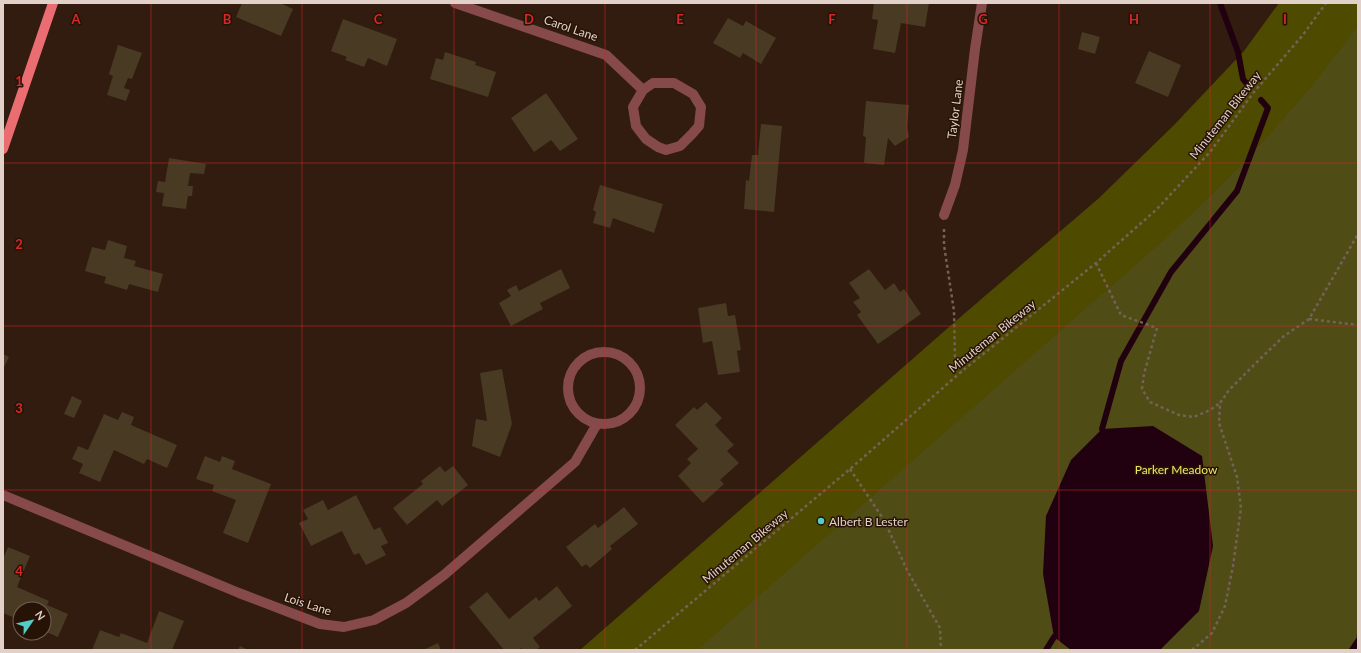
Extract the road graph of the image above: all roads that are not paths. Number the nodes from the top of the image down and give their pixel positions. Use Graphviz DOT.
graph roads {
  1 [pos="53,3"];
  2 [pos="456,3"];
  3 [pos="982,3"];
  4 [pos="643,90"];
  5 [pos="7,128"];
  6 [pos="3,149"];
  7 [pos="944,216"];
  8 [pos="597,424"];
  9 [pos="3,495"];
  1 -- 5 [label="main road"];
  2 -- 4 [label="street, Carol Lane"];
  3 -- 7 [label="street, Taylor Lane"];
  4 -- 4 [label="street"];
  5 -- 6 [label="main road"];
  8 -- 8 [label="street"];
  8 -- 9 [label="street, Lois Lane"];
}
